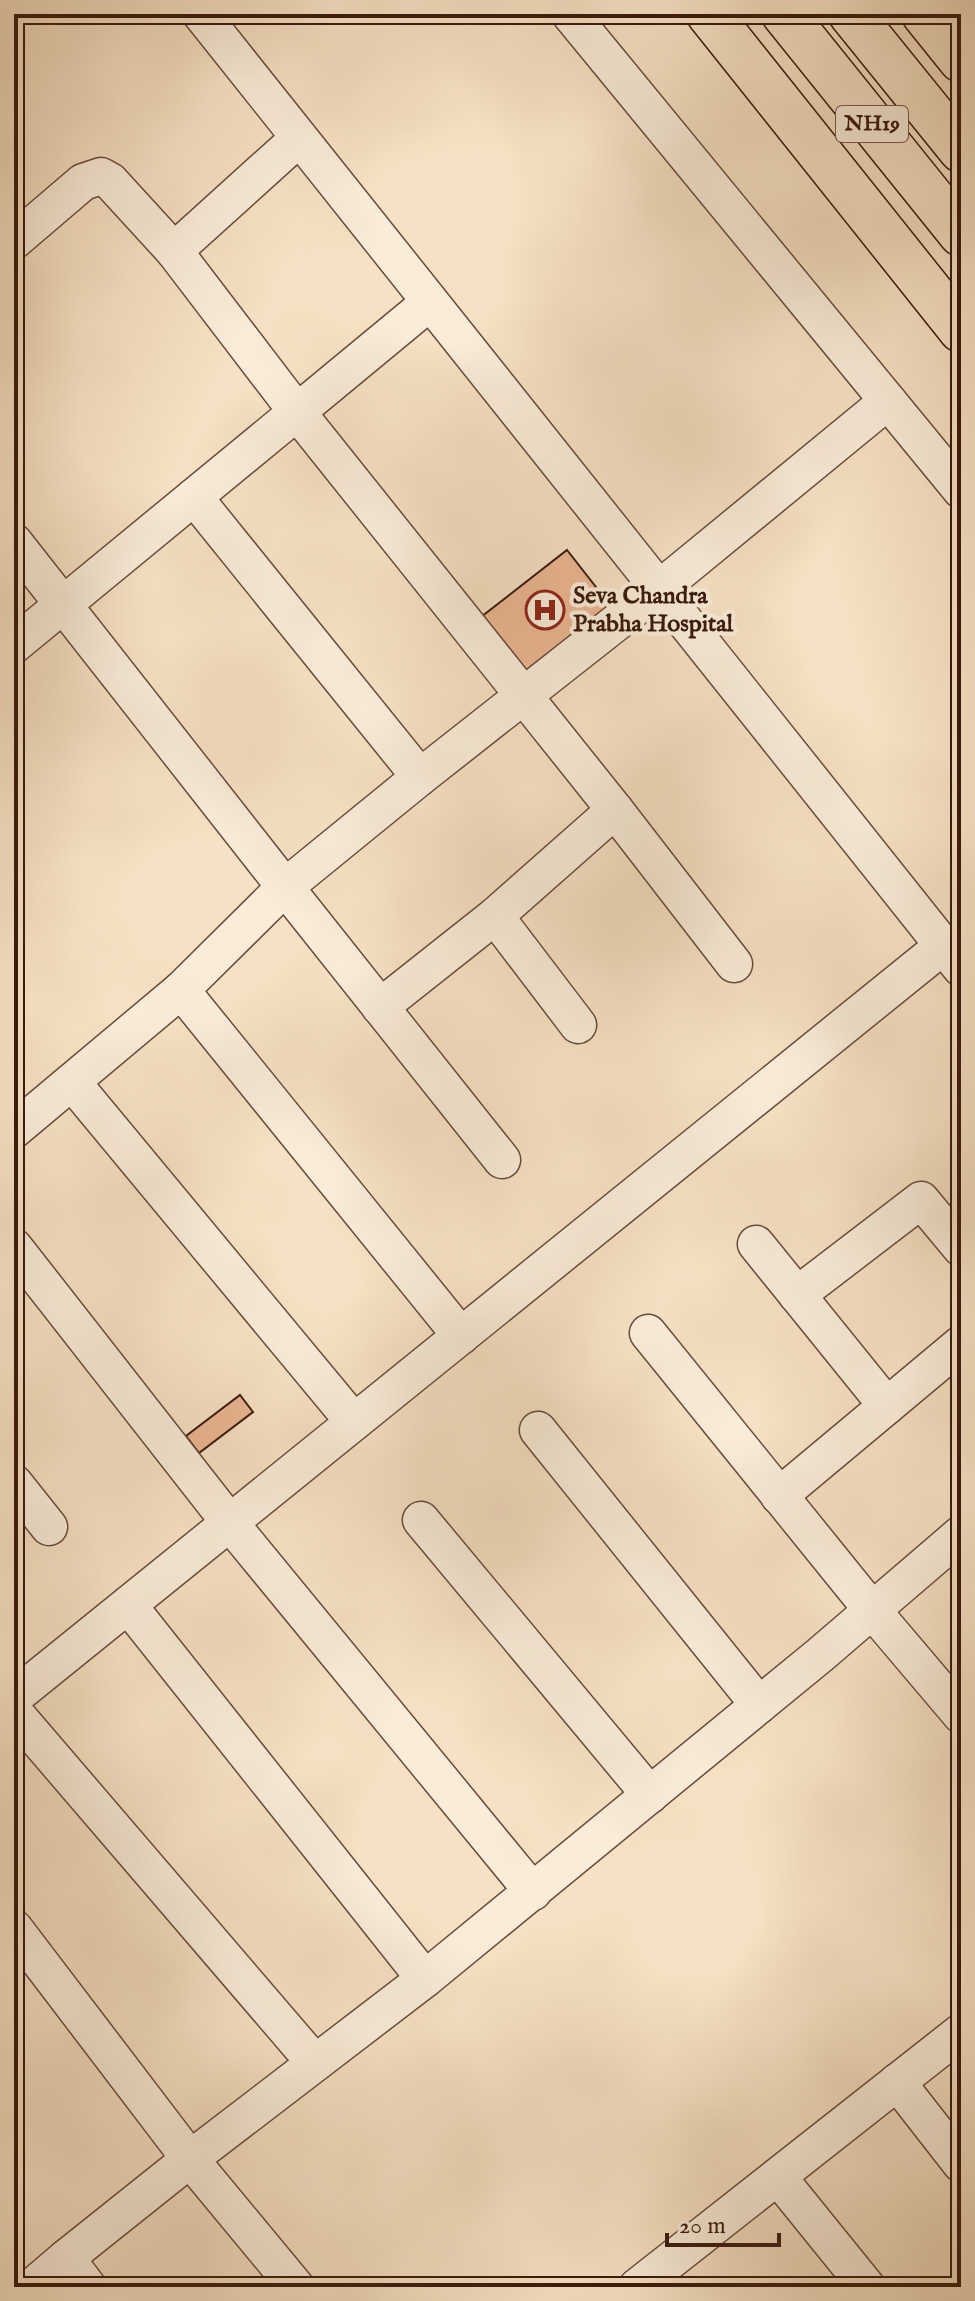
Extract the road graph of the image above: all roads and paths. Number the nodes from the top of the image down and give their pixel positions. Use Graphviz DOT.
graph roads {
  1 [pos="201,14"];
  2 [pos="570,14"];
  3 [pos="709,14"];
  4 [pos="784,14"];
  5 [pos="851,14"];
  6 [pos="924,14"];
  7 [pos="961,60"];
  8 [pos="299,138"];
  9 [pos="961,150"];
  10 [pos="961,234"];
  11 [pos="14,241"];
  12 [pos="174,251"];
  13 [pos="430,302"];
  14 [pos="961,330"];
  15 [pos="888,401"];
  16 [pos="297,412"];
  17 [pos="961,490"];
  18 [pos="194,497"];
  19 [pos="14,542"];
  20 [pos="659,589"];
  21 [pos="63,606"];
  22 [pos="14,645"];
  23 [pos="525,696"];
  24 [pos="420,777"];
  25 [pos="615,810"];
  26 [pos="285,887"];
  27 [pos="495,916"];
  28 [pos="952,957"];
  29 [pos="734,964"];
  30 [pos="181,990"];
  31 [pos="380,1007"];
  32 [pos="578,1025"];
  33 [pos="72,1082"];
  34 [pos="14,1130"];
  35 [pos="502,1160"];
  36 [pos="756,1244"];
  37 [pos="14,1247"];
  38 [pos="961,1248"];
  39 [pos="797,1295"];
  40 [pos="648,1333"];
  41 [pos="461,1336"];
  42 [pos="961,1344"];
  43 [pos="887,1406"];
  44 [pos="354,1422"];
  45 [pos="538,1430"];
  46 [pos="14,1483"];
  47 [pos="779,1496"];
  48 [pos="421,1520"];
  49 [pos="230,1523"];
  50 [pos="49,1527"];
  51 [pos="961,1534"];
  52 [pos="128,1605"];
  53 [pos="872,1610"];
  54 [pos="14,1697"];
  55 [pos="759,1705"];
  56 [pos="14,1712"];
  57 [pos="961,1715"];
  58 [pos="650,1795"];
  59 [pos="533,1892"];
  60 [pos="14,1928"];
  61 [pos="425,1979"];
  62 [pos="961,2032"];
  63 [pos="315,2063"];
  64 [pos="897,2082"];
  65 [pos="190,2159"];
  66 [pos="961,2164"];
  67 [pos="778,2177"];
  68 [pos="66,2258"];
  69 [pos="656,2281"];
  70 [pos="32,2287"];
  71 [pos="88,2287"];
  72 [pos="296,2287"];
  73 [pos="867,2287"];
  1 -- 8 [label="street"];
  2 -- 15 [label="street"];
  3 -- 14 [label="main road"];
  4 -- 10 [label="main road, NH19"];
  5 -- 9 [label="main road, NH19"];
  6 -- 7 [label="main road"];
  8 -- 12 [label="street"];
  8 -- 13 [label="street"];
  11 -- 12 [label="street"];
  12 -- 16 [label="street"];
  13 -- 16 [label="street"];
  13 -- 20 [label="street"];
  15 -- 17 [label="street"];
  15 -- 20 [label="street"];
  16 -- 18 [label="street"];
  16 -- 23 [label="street"];
  18 -- 21 [label="street"];
  18 -- 24 [label="street"];
  19 -- 21 [label="street"];
  20 -- 23 [label="street"];
  20 -- 28 [label="street"];
  21 -- 22 [label="street"];
  21 -- 26 [label="street"];
  23 -- 24 [label="street"];
  23 -- 25 [label="street"];
  24 -- 26 [label="street"];
  25 -- 27 [label="street"];
  25 -- 29 [label="street"];
  26 -- 30 [label="street"];
  26 -- 31 [label="street"];
  27 -- 31 [label="street"];
  27 -- 32 [label="street"];
  28 -- 41 [label="street"];
  30 -- 33 [label="street"];
  30 -- 41 [label="street"];
  31 -- 35 [label="street"];
  33 -- 34 [label="street"];
  33 -- 44 [label="street"];
  36 -- 39 [label="street"];
  37 -- 49 [label="street"];
  38 -- 39 [label="street"];
  39 -- 43 [label="street"];
  40 -- 47 [label="street"];
  41 -- 44 [label="street"];
  42 -- 43 [label="street"];
  43 -- 47 [label="street"];
  44 -- 49 [label="street"];
  45 -- 55 [label="street"];
  46 -- 50 [label="street"];
  47 -- 53 [label="street"];
  48 -- 58 [label="street"];
  49 -- 52 [label="street"];
  49 -- 59 [label="street"];
  51 -- 53 [label="street"];
  52 -- 54 [label="street"];
  52 -- 61 [label="street"];
  53 -- 55 [label="street"];
  53 -- 57 [label="street"];
  55 -- 58 [label="street"];
  56 -- 63 [label="street"];
  58 -- 59 [label="street"];
  59 -- 61 [label="street"];
  60 -- 65 [label="street"];
  61 -- 63 [label="street"];
  62 -- 64 [label="street"];
  63 -- 65 [label="street"];
  64 -- 66 [label="street"];
  64 -- 67 [label="street"];
  65 -- 68 [label="street"];
  65 -- 72 [label="street"];
  67 -- 69 [label="street"];
  67 -- 73 [label="street"];
  68 -- 70 [label="street"];
  68 -- 71 [label="street"];
}
